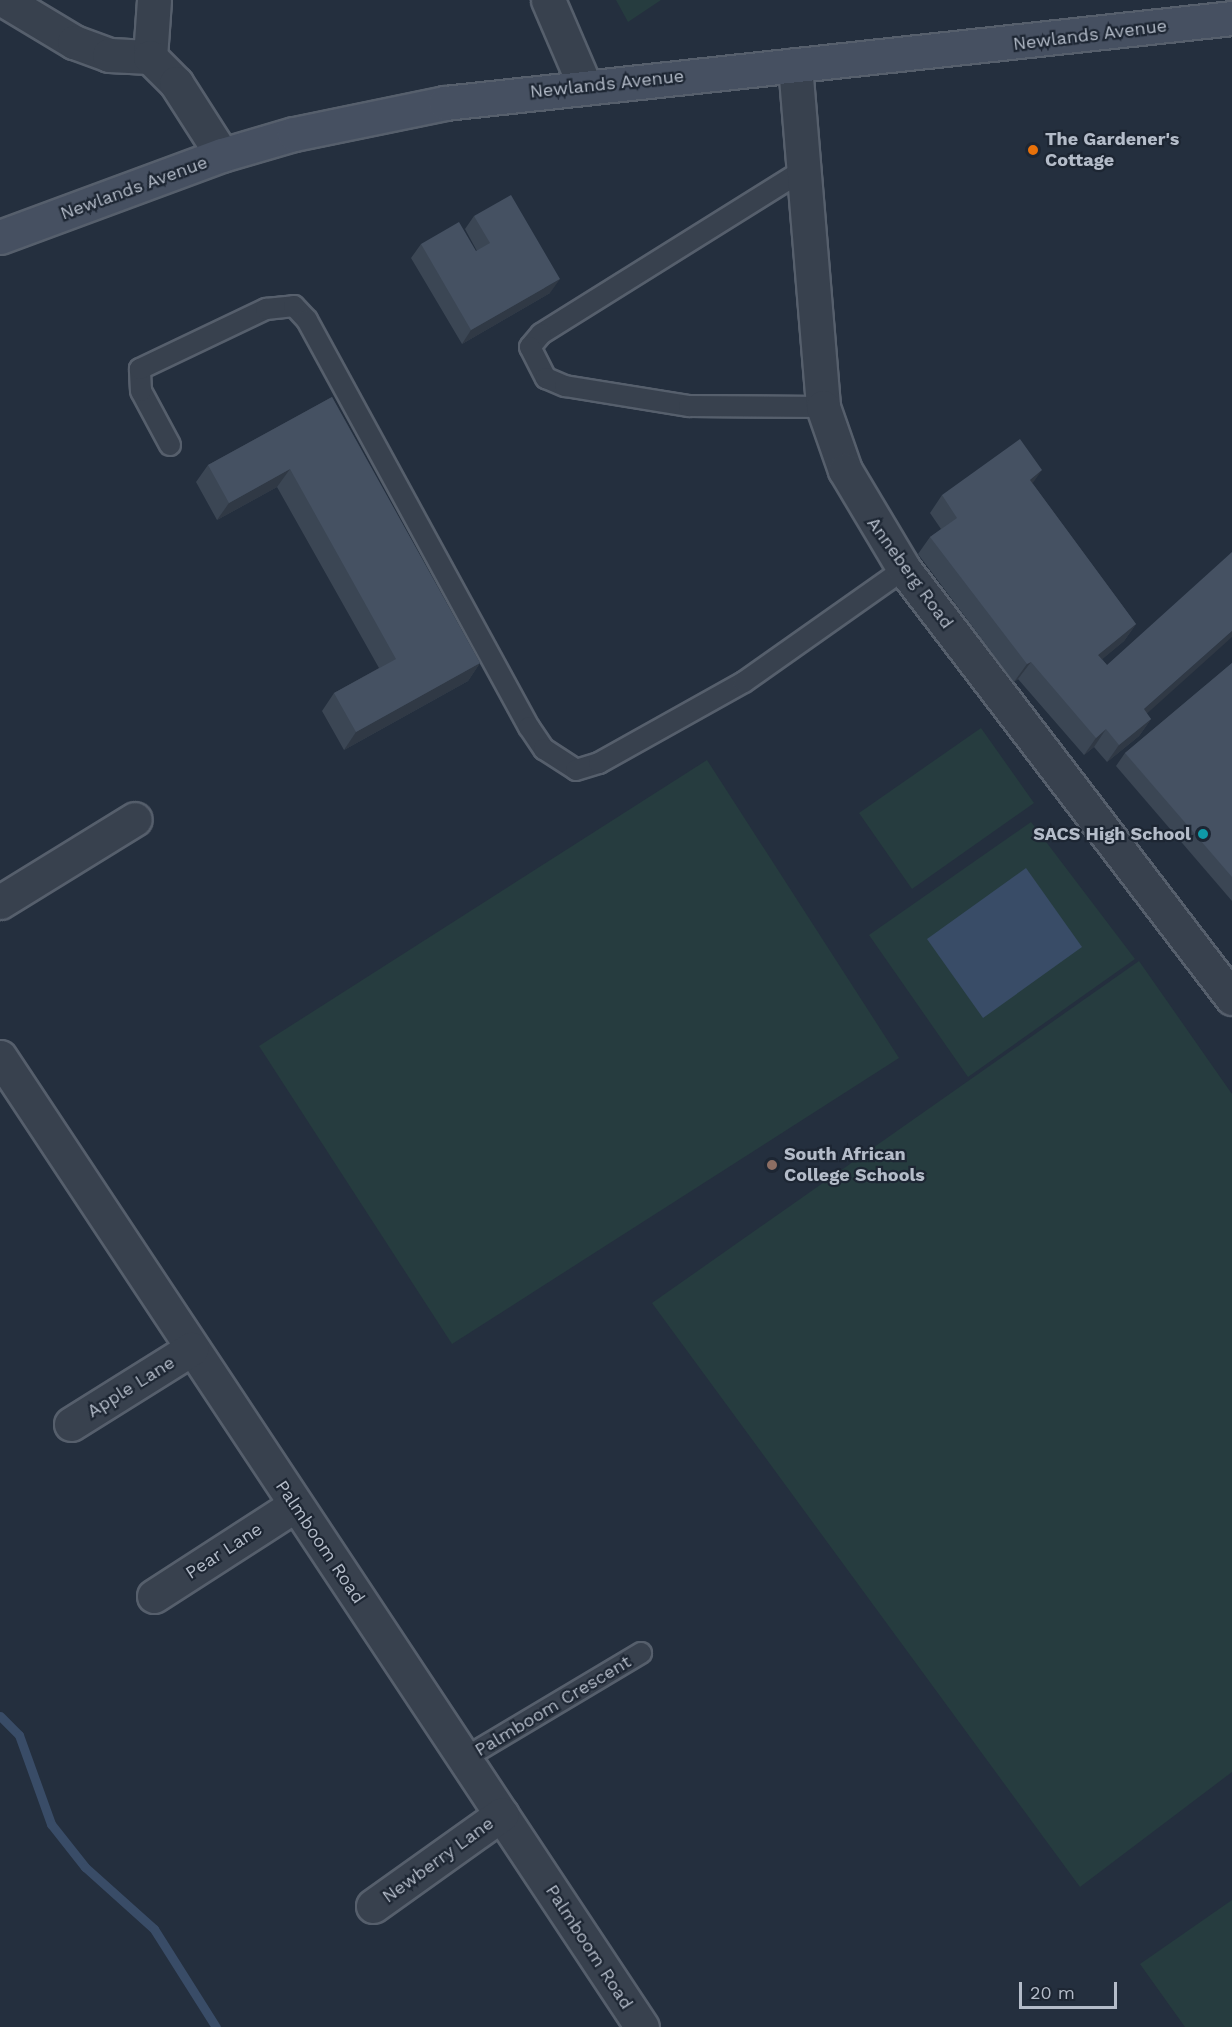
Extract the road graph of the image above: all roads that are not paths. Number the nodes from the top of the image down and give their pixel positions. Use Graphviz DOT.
graph roads {
  1 [pos="4,0"];
  2 [pos="154,0"];
  3 [pos="548,0"];
  4 [pos="1232,18"];
  5 [pos="150,57"];
  6 [pos="795,65"];
  7 [pos="584,84"];
  8 [pos="222,155"];
  9 [pos="805,169"];
  10 [pos="0,237"];
  11 [pos="824,407"];
  12 [pos="170,445"];
  13 [pos="904,569"];
  14 [pos="135,819"];
  15 [pos="0,902"];
  16 [pos="1232,998"];
  17 [pos="0,1057"];
  18 [pos="191,1349"];
  19 [pos="71,1424"];
  20 [pos="295,1505"];
  21 [pos="154,1596"];
  22 [pos="641,1653"];
  23 [pos="465,1758"];
  24 [pos="502,1814"];
  25 [pos="373,1906"];
  26 [pos="642,2027"];
  1 -- 5 [label="street"];
  2 -- 5 [label="street"];
  3 -- 7 [label="street"];
  4 -- 6 [label="main road, Newlands Avenue"];
  5 -- 8 [label="street"];
  6 -- 7 [label="main road, Newlands Avenue"];
  6 -- 9 [label="street, Anneberg Road"];
  7 -- 8 [label="main road, Newlands Avenue"];
  8 -- 10 [label="main road, Newlands Avenue"];
  9 -- 11 [label="street, Anneberg Road"];
  9 -- 11 [label="lane"];
  11 -- 13 [label="street, Anneberg Road"];
  12 -- 13 [label="lane"];
  13 -- 16 [label="street, Anneberg Road"];
  14 -- 15 [label="street"];
  17 -- 18 [label="street, Palmboom Road"];
  18 -- 19 [label="street, Apple Lane"];
  18 -- 20 [label="street, Palmboom Road"];
  20 -- 21 [label="street, Pear Lane"];
  20 -- 23 [label="street, Palmboom Road"];
  22 -- 23 [label="lane, Palmboom Crescent"];
  23 -- 24 [label="street, Palmboom Road"];
  24 -- 25 [label="street, Newberry Lane"];
  24 -- 26 [label="street, Palmboom Road"];
}
